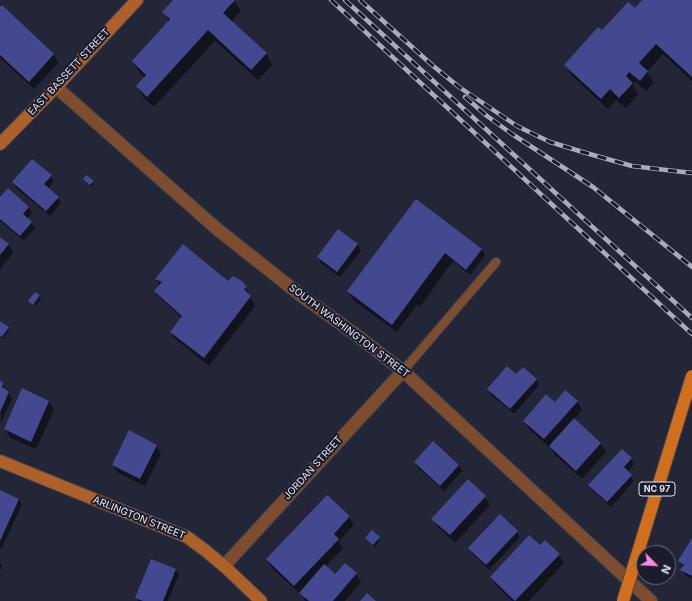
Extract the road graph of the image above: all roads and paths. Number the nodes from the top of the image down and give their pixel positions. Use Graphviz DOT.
graph roads {
  1 [pos="137,0"];
  2 [pos="56,88"];
  3 [pos="0,143"];
  4 [pos="496,262"];
  5 [pos="403,371"];
  6 [pos="692,376"];
  7 [pos="0,461"];
  8 [pos="224,566"];
  9 [pos="261,601"];
  10 [pos="623,601"];
  11 [pos="651,601"];
  1 -- 2 [label="street, EAST BASSETT STREET"];
  2 -- 3 [label="street, EAST BASSETT STREET"];
  2 -- 5 [label="street, SOUTH WASHINGTON STREET"];
  4 -- 5 [label="lane"];
  5 -- 8 [label="street, JORDAN STREET"];
  5 -- 11 [label="street, SOUTH WASHINGTON STREET"];
  6 -- 10 [label="main road, NC 97, bridge"];
  7 -- 8 [label="street, ARLINGTON STREET"];
  8 -- 9 [label="street, ARLINGTON STREET"];
}
